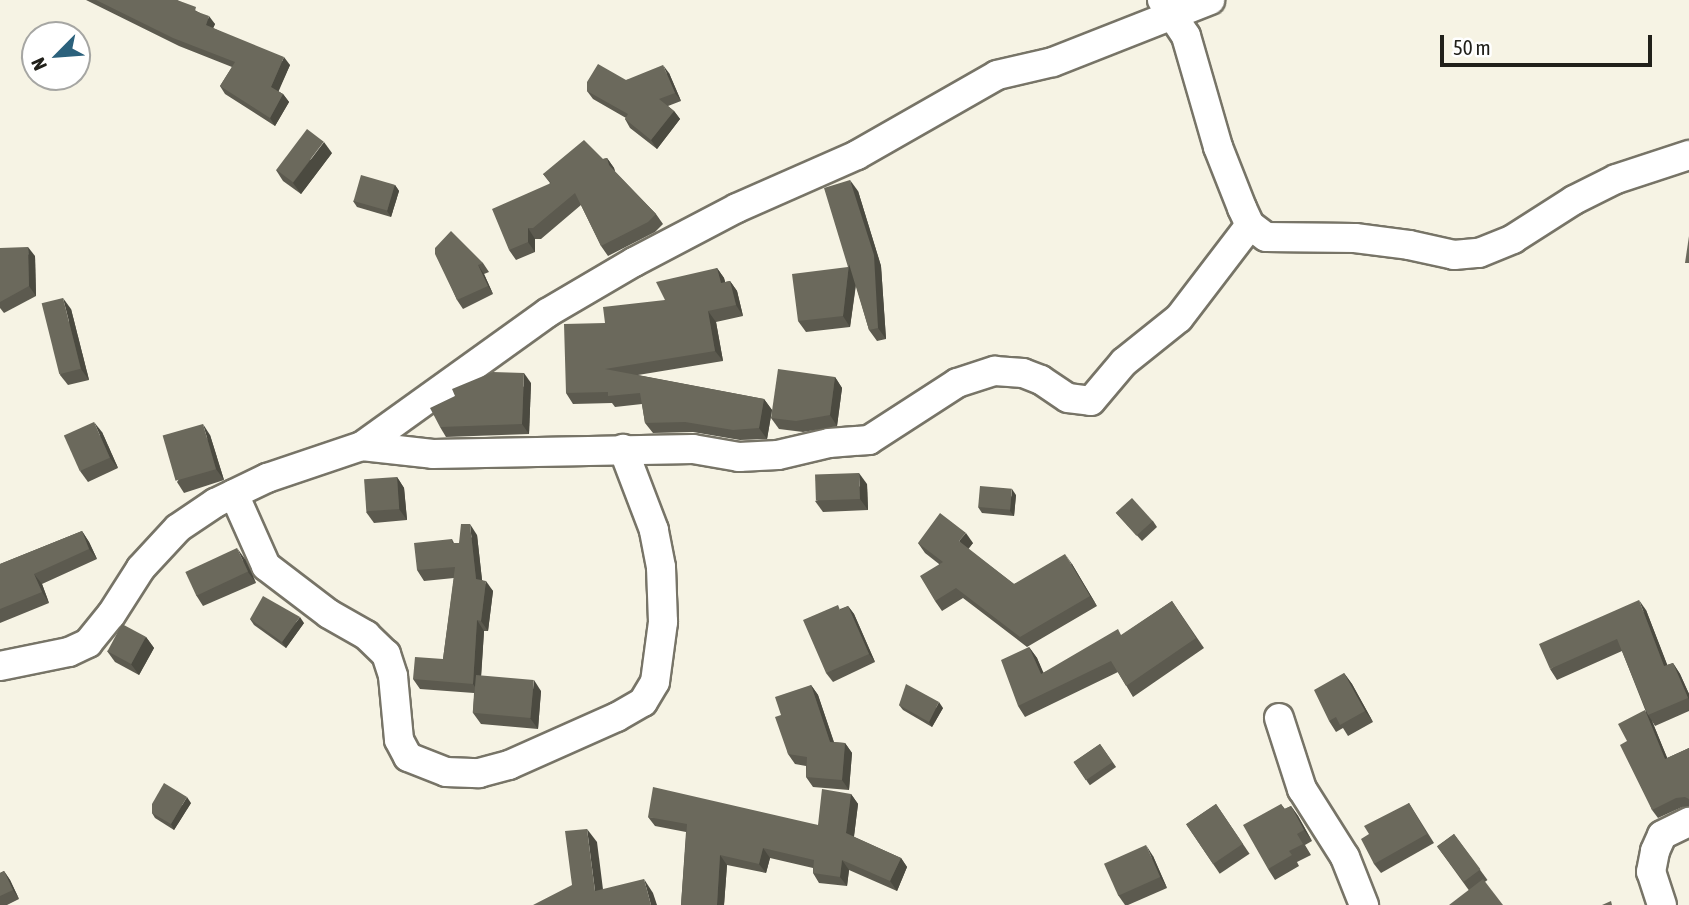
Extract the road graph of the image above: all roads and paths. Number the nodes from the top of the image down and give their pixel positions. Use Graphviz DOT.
graph roads {
  1 [pos="1209,0"];
  2 [pos="1168,8"];
  3 [pos="1689,155"];
  4 [pos="1250,225"];
  5 [pos="362,446"];
  6 [pos="622,449"];
  7 [pos="234,494"];
  8 [pos="0,666"];
  9 [pos="1279,718"];
  10 [pos="1689,822"];
  11 [pos="1364,905"];
  12 [pos="1662,905"];
  1 -- 2 [label="street"];
  2 -- 4 [label="street"];
  2 -- 5 [label="street"];
  3 -- 4 [label="street"];
  4 -- 6 [label="street"];
  5 -- 6 [label="street"];
  5 -- 7 [label="street"];
  6 -- 7 [label="street"];
  7 -- 8 [label="street"];
  9 -- 11 [label="street"];
  10 -- 12 [label="street"];
}
